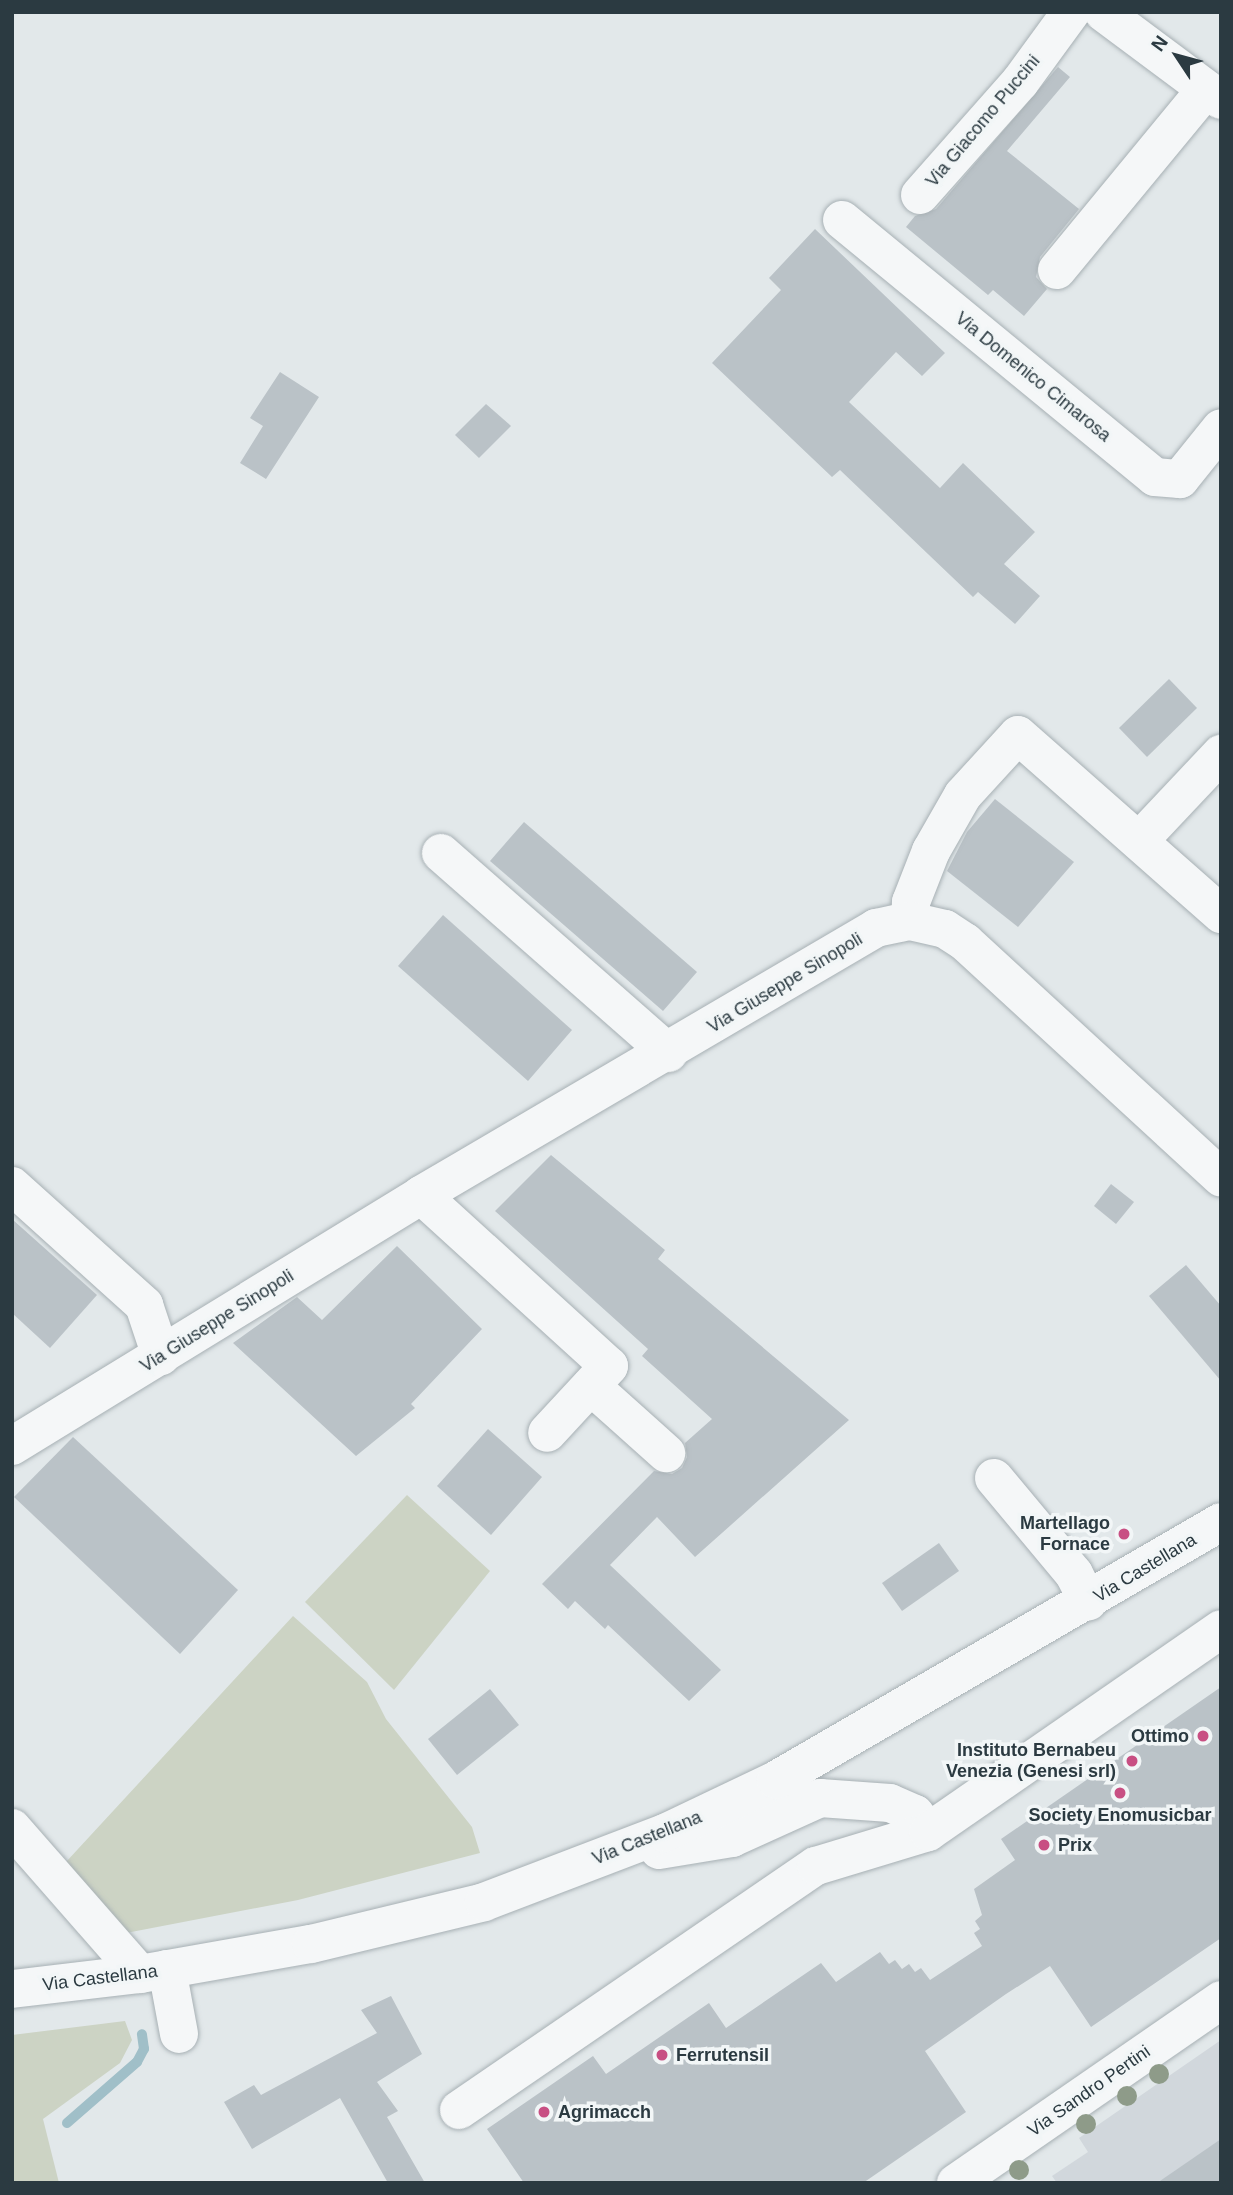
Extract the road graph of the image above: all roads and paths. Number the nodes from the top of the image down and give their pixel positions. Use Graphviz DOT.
graph roads {
  1 [pos="1070,12"];
  2 [pos="1103,12"];
  3 [pos="1213,95"];
  4 [pos="920,195"];
  5 [pos="842,220"];
  6 [pos="1057,270"];
  7 [pos="1221,428"];
  8 [pos="1221,754"];
  9 [pos="1139,841"];
  10 [pos="441,853"];
  11 [pos="1221,914"];
  12 [pos="910,921"];
  13 [pos="669,1053"];
  14 [pos="1221,1177"];
  15 [pos="12,1186"];
  16 [pos="421,1195"];
  17 [pos="161,1356"];
  18 [pos="591,1386"];
  19 [pos="547,1433"];
  20 [pos="12,1446"];
  21 [pos="666,1453"];
  22 [pos="994,1478"];
  23 [pos="1221,1522"];
  24 [pos="1088,1602"];
  25 [pos="1221,1629"];
  26 [pos="791,1808"];
  27 [pos="12,1828"];
  28 [pos="928,1832"];
  29 [pos="832,1861"];
  30 [pos="588,1862"];
  31 [pos="153,1971"];
  32 [pos="12,1989"];
  33 [pos="1221,2000"];
  34 [pos="179,2034"];
  35 [pos="459,2110"];
  36 [pos="956,2183"];
  1 -- 4 [label="street, Via Giacomo Puccini"];
  2 -- 3 [label="street"];
  3 -- 6 [label="street"];
  5 -- 7 [label="street, Via Domenico Cimarosa"];
  8 -- 9 [label="street"];
  9 -- 11 [label="street"];
  9 -- 12 [label="street"];
  10 -- 13 [label="street"];
  12 -- 13 [label="street, Via Giuseppe Sinopoli"];
  12 -- 14 [label="street, Via Giuseppe Sinopoli"];
  13 -- 16 [label="street, Via Giuseppe Sinopoli"];
  15 -- 17 [label="street"];
  16 -- 17 [label="street, Via Giuseppe Sinopoli"];
  16 -- 18 [label="street"];
  17 -- 20 [label="street, Via Giuseppe Sinopoli"];
  18 -- 19 [label="street"];
  18 -- 21 [label="street"];
  22 -- 24 [label="street"];
  23 -- 24 [label="street, Via Castellana"];
  24 -- 30 [label="street, Via Castellana"];
  25 -- 28 [label="street"];
  26 -- 28 [label="street"];
  26 -- 29 [label="street"];
  26 -- 30 [label="street"];
  27 -- 31 [label="street"];
  28 -- 29 [label="street"];
  29 -- 35 [label="street"];
  30 -- 31 [label="street, Via Castellana"];
  31 -- 32 [label="street, Via Castellana"];
  31 -- 34 [label="street"];
  33 -- 36 [label="street, Via Sandro Pertini"];
}
